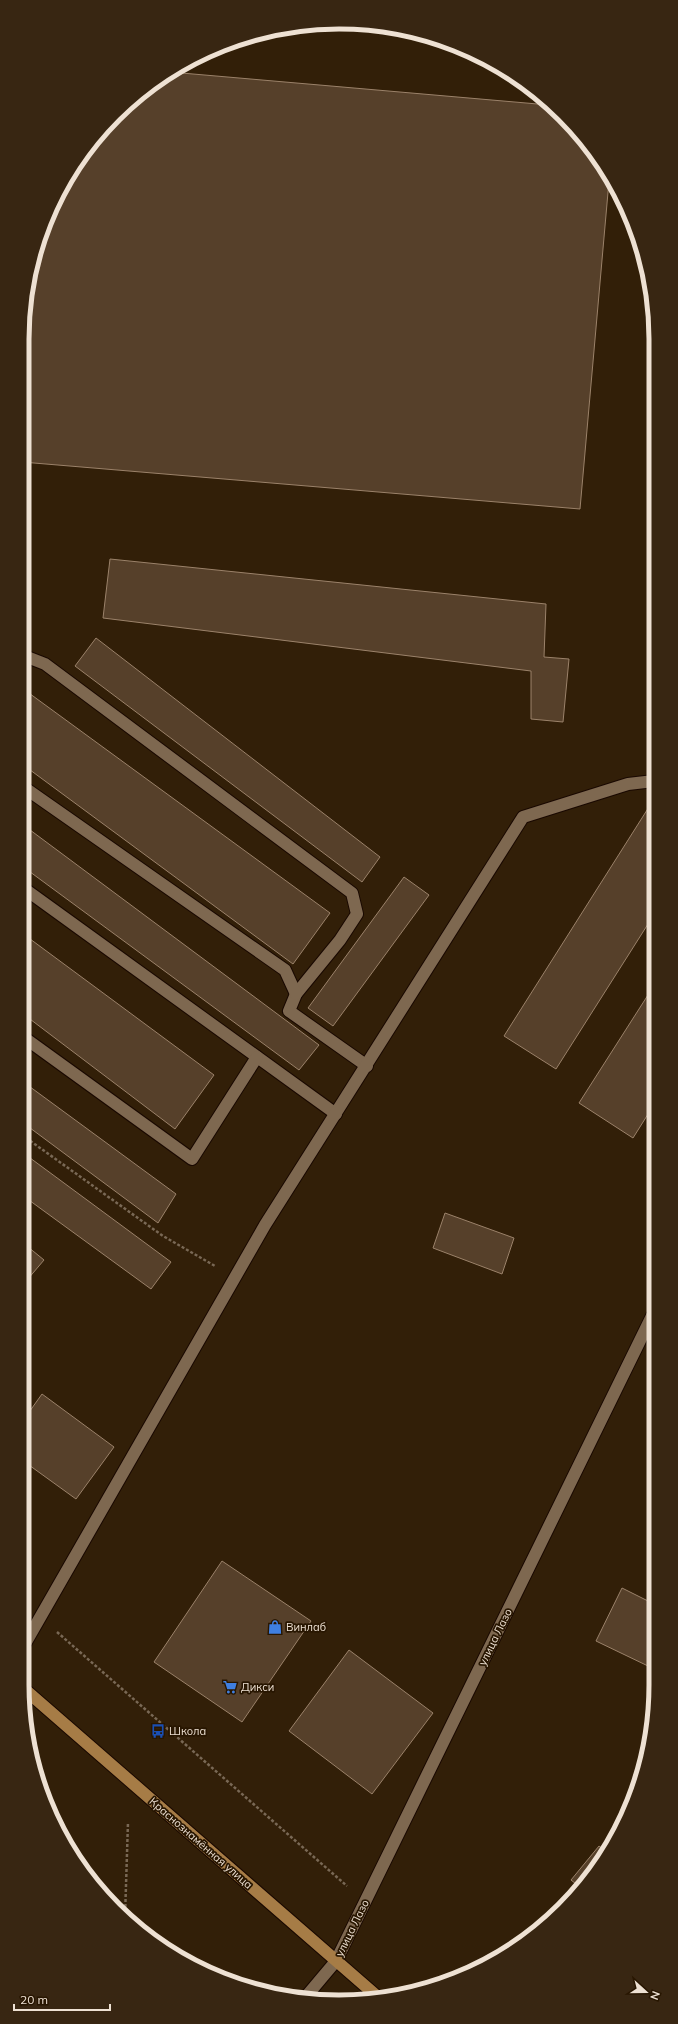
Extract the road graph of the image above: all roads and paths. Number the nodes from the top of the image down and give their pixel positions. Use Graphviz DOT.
graph roads {
  1 [pos="29,658"];
  2 [pos="649,782"];
  3 [pos="29,791"];
  4 [pos="29,892"];
  5 [pos="296,994"];
  6 [pos="29,1041"];
  7 [pos="257,1057"];
  8 [pos="367,1066"];
  9 [pos="336,1114"];
  10 [pos="29,1140"];
  11 [pos="234,1278"];
  12 [pos="649,1322"];
  13 [pos="40,1617"];
  14 [pos="29,1637"];
  15 [pos="29,1693"];
  16 [pos="128,1822"];
  17 [pos="365,1902"];
  18 [pos="125,1909"];
  19 [pos="336,1961"];
  20 [pos="310,1993"];
  21 [pos="373,1993"];
  1 -- 5 [label="street"];
  2 -- 8 [label="street"];
  3 -- 5 [label="street"];
  4 -- 7 [label="street"];
  5 -- 8 [label="street"];
  6 -- 7 [label="street"];
  7 -- 9 [label="street"];
  8 -- 9 [label="street"];
  9 -- 11 [label="street"];
  10 -- 11 [label="path"];
  11 -- 13 [label="street"];
  12 -- 17 [label="street, улица Лазо"];
  13 -- 14 [label="street"];
  13 -- 17 [label="path"];
  15 -- 19 [label="main road, Краснознамённая улица"];
  16 -- 18 [label="path"];
  17 -- 19 [label="street, улица Лазо"];
  19 -- 20 [label="street, улица Лазо"];
  19 -- 21 [label="main road, Краснознамённая улица"];
}
